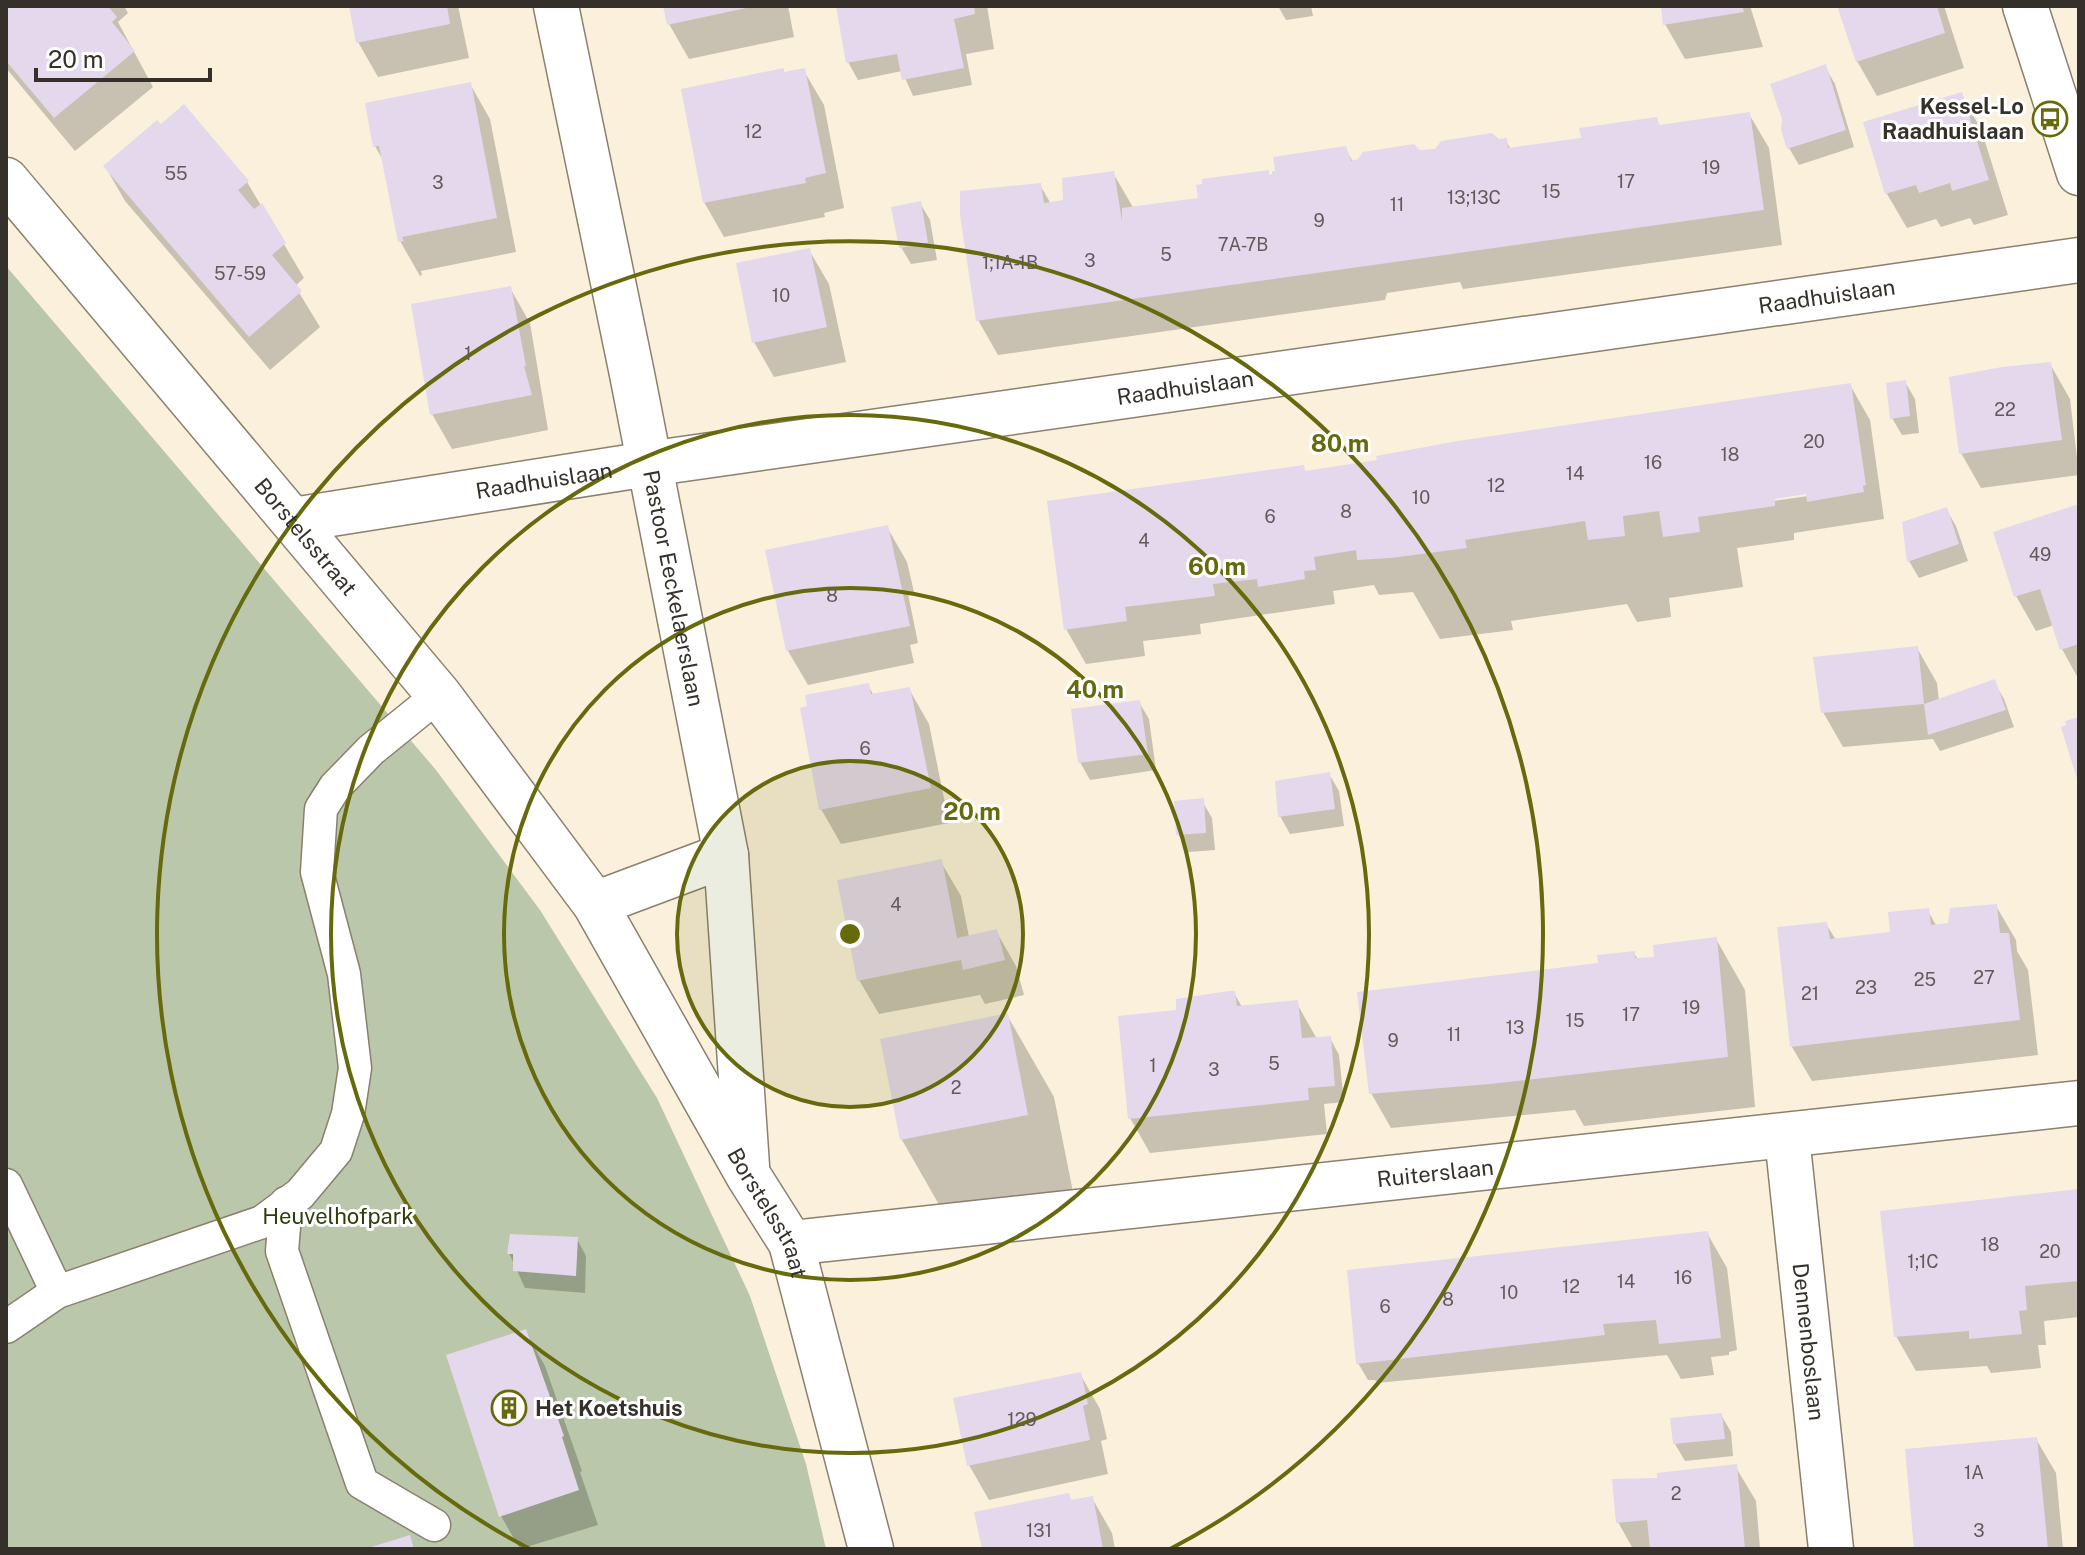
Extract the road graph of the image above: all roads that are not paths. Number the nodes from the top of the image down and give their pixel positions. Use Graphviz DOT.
graph roads {
  1 [pos="556,6"];
  2 [pos="2025,6"];
  3 [pos="2079,173"];
  4 [pos="6,180"];
  5 [pos="2079,260"];
  6 [pos="648,464"];
  7 [pos="293,520"];
  8 [pos="439,695"];
  9 [pos="726,855"];
  10 [pos="595,904"];
  11 [pos="2079,1103"];
  12 [pos="1787,1137"];
  13 [pos="748,1175"];
  14 [pos="6,1185"];
  15 [pos="286,1203"];
  16 [pos="791,1243"];
  17 [pos="57,1292"];
  18 [pos="6,1327"];
  19 [pos="434,1525"];
  20 [pos="871,1549"];
  21 [pos="1831,1549"];
  1 -- 6 [label="street, Pastoor Eeckelaerslaan"];
  2 -- 3 [label="street"];
  4 -- 7 [label="street, Borstelsstraat"];
  5 -- 6 [label="street, Raadhuislaan"];
  6 -- 7 [label="street, Raadhuislaan"];
  6 -- 9 [label="street, Pastoor Eeckelaerslaan"];
  7 -- 8 [label="street, Borstelsstraat"];
  8 -- 10 [label="street, Borstelsstraat"];
  8 -- 15 [label="lane"];
  9 -- 10 [label="street"];
  9 -- 13 [label="street, Pastoor Eeckelaerslaan"];
  10 -- 13 [label="street, Borstelsstraat"];
  11 -- 12 [label="street, Ruiterslaan"];
  12 -- 16 [label="street, Ruiterslaan"];
  12 -- 21 [label="street, Dennenboslaan"];
  13 -- 16 [label="street, Borstelsstraat"];
  14 -- 17 [label="lane"];
  15 -- 17 [label="lane"];
  15 -- 19 [label="lane"];
  16 -- 20 [label="street, Borstelsstraat"];
  17 -- 18 [label="lane"];
}
